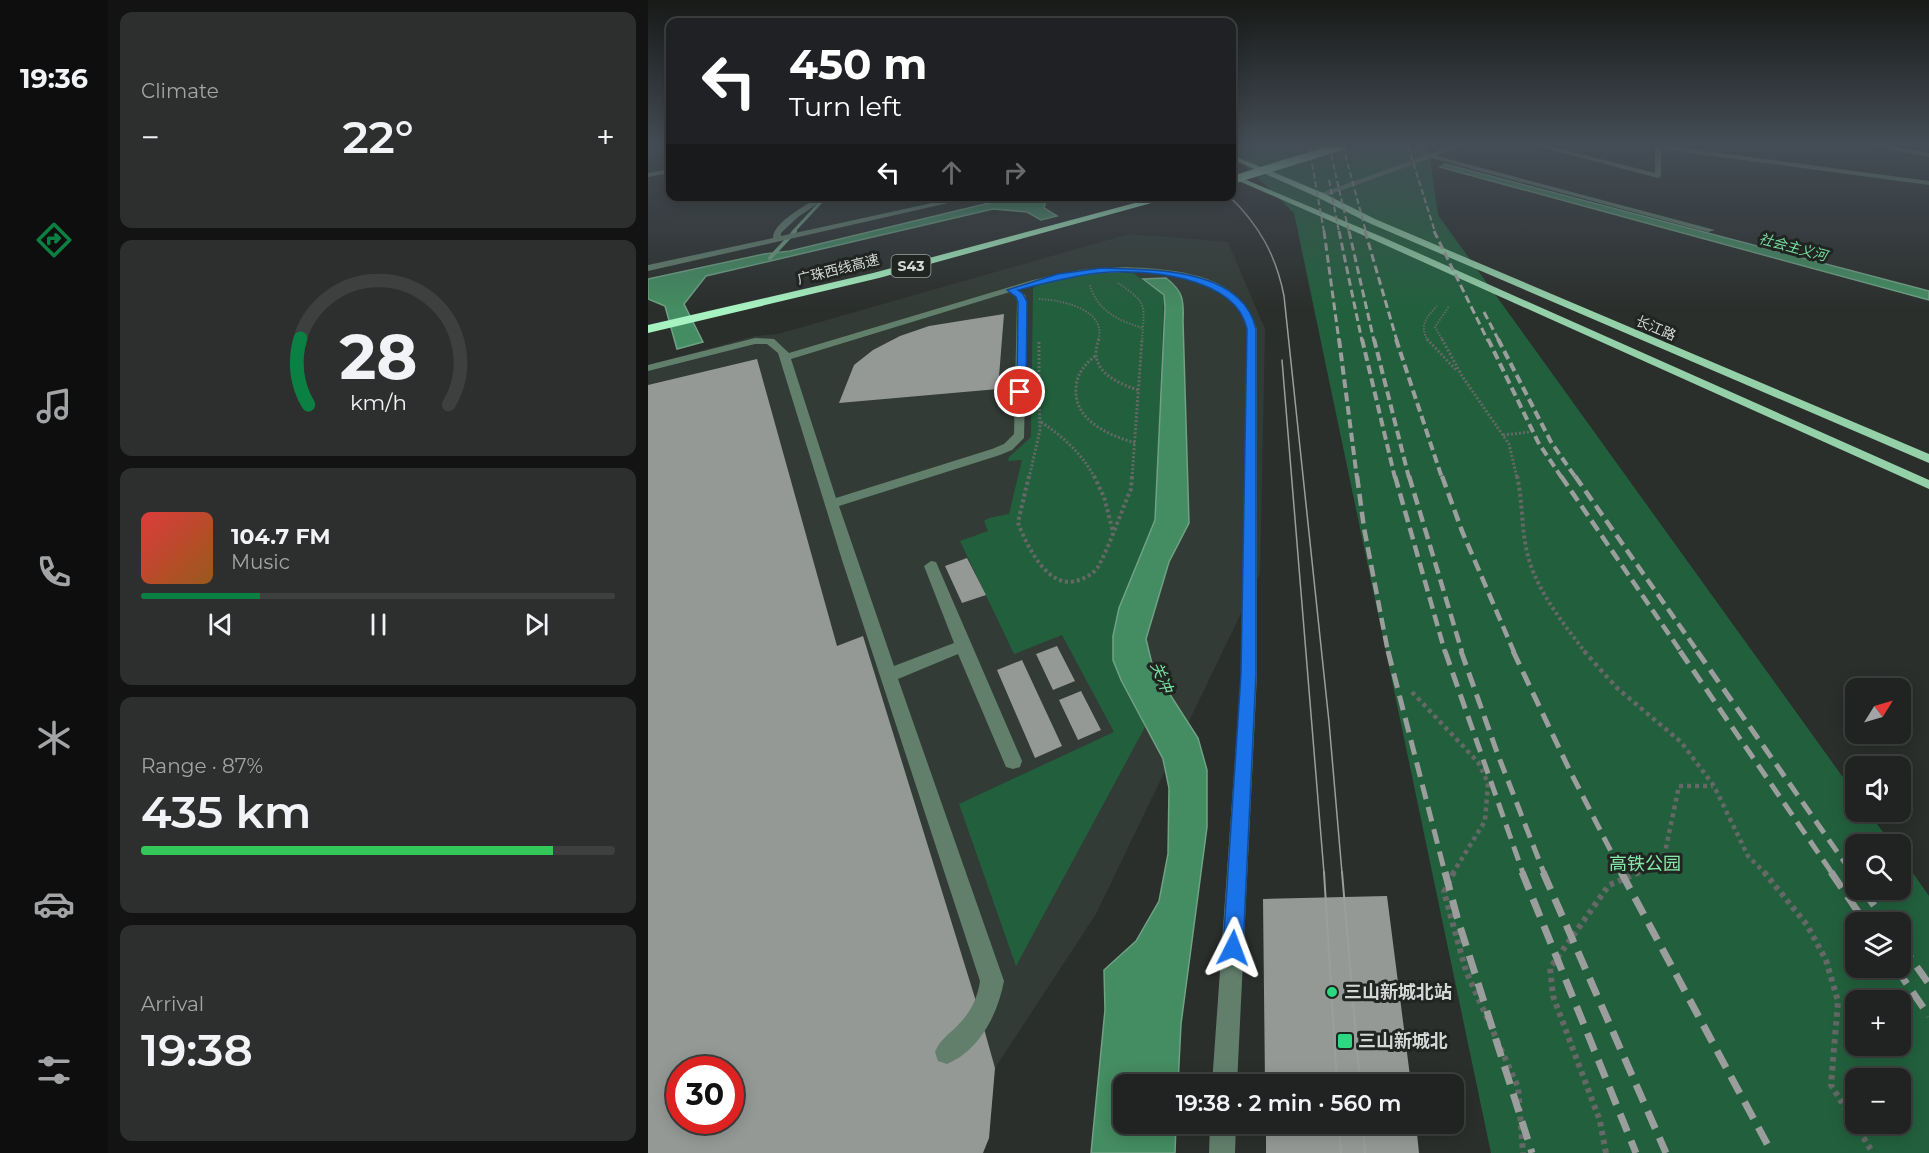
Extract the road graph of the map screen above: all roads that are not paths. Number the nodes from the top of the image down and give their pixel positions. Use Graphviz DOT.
graph roads {
  1 [pos="1282,200"];
  2 [pos="1314,200"];
  3 [pos="1330,200"];
  4 [pos="1597,200"];
  5 [pos="817,201"];
  6 [pos="956,201"];
  7 [pos="1122,201"];
  8 [pos="1154,201"];
  9 [pos="1372,221"];
  10 [pos="1711,230"];
  11 [pos="778,241"];
  12 [pos="648,268"];
  13 [pos="1011,290"];
  14 [pos="648,318"];
  15 [pos="648,329"];
  16 [pos="786,357"];
  17 [pos="648,368"];
  18 [pos="1929,459"];
  19 [pos="1929,485"];
  20 [pos="832,504"];
  21 [pos="930,566"];
  22 [pos="963,646"];
  23 [pos="889,675"];
  24 [pos="1013,761"];
  25 [pos="947,1052"];
  26 [pos="1227,1074"];
  27 [pos="1223,1134"];
  28 [pos="1222,1153"];
  1 -- 19 [label="main road"];
  2 -- 9 [label="main road, 长江路"];
  3 -- 9 [label="main road, 长江路"];
  4 -- 10 [label="street"];
  5 -- 11 [label="street"];
  6 -- 11 [label="street"];
  7 -- 14 [label="highway, 广珠西线高速 / S43"];
  8 -- 15 [label="highway, 广珠西线高速 / S43"];
  9 -- 18 [label="main road, 长江路"];
  11 -- 12 [label="street"];
  13 -- 16 [label="street"];
  13 -- 20 [label="street"];
  13 -- 26 [label="street"];
  16 -- 17 [label="street"];
  16 -- 20 [label="street"];
  20 -- 23 [label="street"];
  21 -- 22 [label="street"];
  22 -- 23 [label="street"];
  22 -- 24 [label="street"];
  23 -- 25 [label="street"];
  27 -- 28 [label="street"];
}
